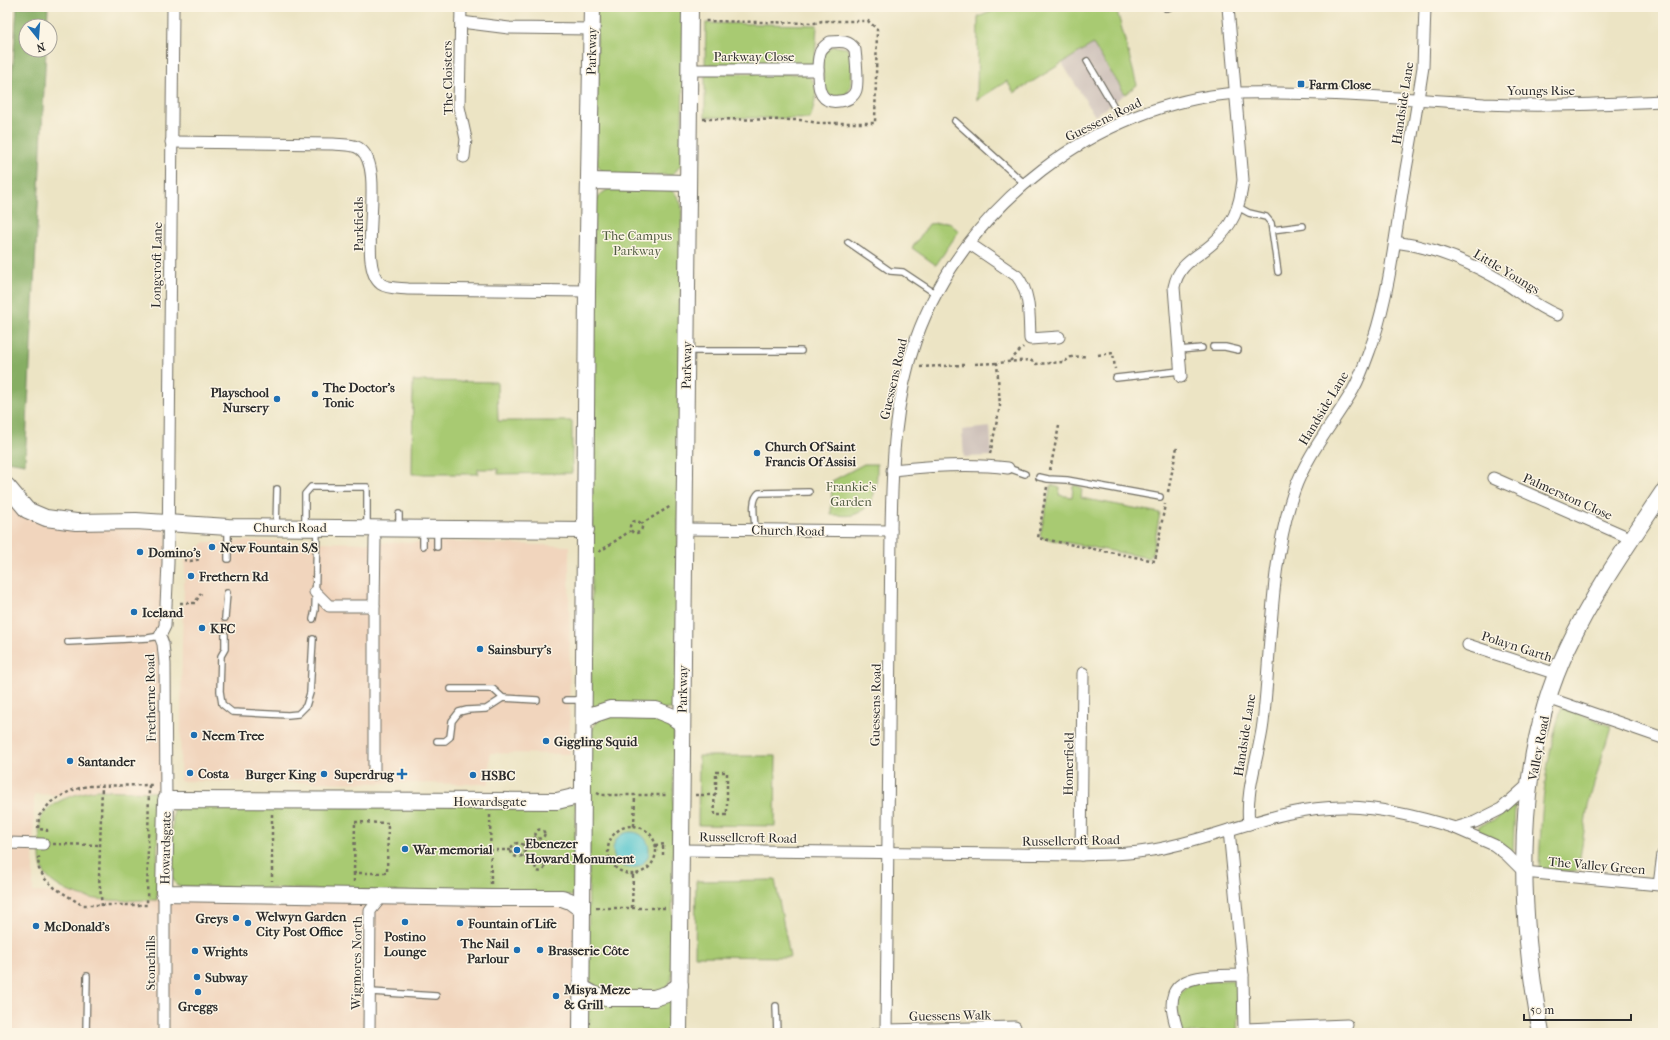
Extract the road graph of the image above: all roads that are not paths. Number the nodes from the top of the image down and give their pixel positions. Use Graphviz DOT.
graph roads {
  1 [pos="173,7"];
  2 [pos="461,7"];
  3 [pos="592,7"];
  4 [pos="690,7"];
  5 [pos="1228,7"];
  6 [pos="1424,7"];
  7 [pos="461,22"];
  8 [pos="592,29"];
  9 [pos="1087,61"];
  10 [pos="690,70"];
  11 [pos="818,70"];
  12 [pos="1237,93"];
  13 [pos="1418,99"];
  14 [pos="1663,101"];
  15 [pos="955,121"];
  16 [pos="1123,122"];
  17 [pos="171,142"];
  18 [pos="464,157"];
  19 [pos="590,181"];
  20 [pos="688,183"];
  21 [pos="1025,184"];
  22 [pos="1238,207"];
  23 [pos="1302,226"];
  24 [pos="1272,230"];
  25 [pos="848,242"];
  26 [pos="1395,242"];
  27 [pos="970,244"];
  28 [pos="1278,272"];
  29 [pos="587,290"];
  30 [pos="936,294"];
  31 [pos="1557,315"];
  32 [pos="1059,337"];
  33 [pos="1213,347"];
  34 [pos="1202,348"];
  35 [pos="1179,350"];
  36 [pos="1238,350"];
  37 [pos="686,351"];
  38 [pos="801,351"];
  39 [pos="1181,374"];
  40 [pos="1116,378"];
  41 [pos="1008,468"];
  42 [pos="892,470"];
  43 [pos="1025,474"];
  44 [pos="1039,477"];
  45 [pos="1493,478"];
  46 [pos="7,487"];
  47 [pos="276,489"];
  48 [pos="809,492"];
  49 [pos="1663,492"];
  50 [pos="1160,497"];
  51 [pos="167,524"];
  52 [pos="228,527"];
  53 [pos="276,527"];
  54 [pos="311,527"];
  55 [pos="430,529"];
  56 [pos="685,529"];
  57 [pos="586,530"];
  58 [pos="755,530"];
  59 [pos="891,531"];
  60 [pos="371,533"];
  61 [pos="1632,539"];
  62 [pos="422,546"];
  63 [pos="437,547"];
  64 [pos="228,559"];
  65 [pos="316,592"];
  66 [pos="227,593"];
  67 [pos="374,606"];
  68 [pos="225,618"];
  69 [pos="313,619"];
  70 [pos="225,635"];
  71 [pos="160,636"];
  72 [pos="313,639"];
  73 [pos="68,642"];
  74 [pos="1468,645"];
  75 [pos="1084,673"];
  76 [pos="1557,674"];
  77 [pos="451,690"];
  78 [pos="503,698"];
  79 [pos="1548,698"];
  80 [pos="537,700"];
  81 [pos="566,700"];
  82 [pos="585,700"];
  83 [pos="585,720"];
  84 [pos="681,723"];
  85 [pos="1663,738"];
  86 [pos="437,741"];
  87 [pos="374,774"];
  88 [pos="1530,783"];
  89 [pos="166,793"];
  90 [pos="582,795"];
  91 [pos="1249,824"];
  92 [pos="1455,828"];
  93 [pos="1229,830"];
  94 [pos="45,841"];
  95 [pos="7,843"];
  96 [pos="681,850"];
  97 [pos="888,853"];
  98 [pos="1663,854"];
  99 [pos="1081,855"];
  100 [pos="1524,872"];
  101 [pos="164,893"];
  102 [pos="382,896"];
  103 [pos="587,909"];
  104 [pos="1243,975"];
  105 [pos="87,976"];
  106 [pos="680,985"];
  107 [pos="580,987"];
  108 [pos="371,992"];
  109 [pos="436,996"];
  110 [pos="776,1006"];
  111 [pos="1347,1025"];
  112 [pos="1015,1028"];
  113 [pos="886,1031"];
  114 [pos="1245,1031"];
  115 [pos="86,1033"];
  116 [pos="164,1033"];
  117 [pos="369,1033"];
  118 [pos="581,1033"];
  119 [pos="679,1033"];
  120 [pos="777,1033"];
  121 [pos="870,1033"];
  122 [pos="1178,1033"];
  123 [pos="1541,1033"];
  1 -- 17 [label="street, Longcroft Lane"];
  2 -- 7 [label="street, The Cloisters"];
  3 -- 8 [label="street, Parkway"];
  4 -- 10 [label="street, Parkway"];
  5 -- 12 [label="street"];
  6 -- 13 [label="street, Handside Lane"];
  7 -- 8 [label="street"];
  7 -- 18 [label="street, The Cloisters"];
  8 -- 19 [label="street, Parkway"];
  9 -- 16 [label="lane"];
  10 -- 11 [label="street, Parkway Close"];
  10 -- 20 [label="street, Parkway"];
  11 -- 11 [label="street"];
  12 -- 13 [label="street, Guessens Road"];
  12 -- 16 [label="street, Guessens Road"];
  12 -- 22 [label="street"];
  13 -- 14 [label="street, Youngs Rise"];
  13 -- 26 [label="street, Handside Lane"];
  15 -- 21 [label="lane"];
  16 -- 21 [label="street, Guessens Road"];
  17 -- 29 [label="street, Parkfields"];
  17 -- 51 [label="street, Longcroft Lane"];
  19 -- 20 [label="street"];
  19 -- 29 [label="street, Parkway"];
  20 -- 37 [label="street, Parkway"];
  21 -- 27 [label="street, Guessens Road"];
  22 -- 24 [label="lane"];
  22 -- 35 [label="street"];
  23 -- 24 [label="lane"];
  24 -- 28 [label="lane"];
  25 -- 30 [label="lane"];
  26 -- 31 [label="street, Little Youngs"];
  26 -- 91 [label="street, Handside Lane"];
  27 -- 30 [label="street, Guessens Road"];
  27 -- 32 [label="street"];
  29 -- 57 [label="street, Parkway"];
  30 -- 42 [label="street, Guessens Road"];
  33 -- 36 [label="lane"];
  34 -- 35 [label="lane"];
  35 -- 39 [label="street"];
  37 -- 38 [label="lane"];
  37 -- 56 [label="street, Parkway"];
  39 -- 40 [label="lane"];
  41 -- 42 [label="street"];
  41 -- 43 [label="lane"];
  42 -- 59 [label="street, Guessens Road"];
  44 -- 50 [label="lane"];
  45 -- 61 [label="street, Palmerston Close"];
  46 -- 51 [label="street, Church Road"];
  47 -- 53 [label="lane"];
  48 -- 58 [label="lane"];
  49 -- 61 [label="street, Valley Road"];
  51 -- 52 [label="street, Church Road"];
  51 -- 71 [label="street, Fretherne Road"];
  52 -- 53 [label="street, Church Road"];
  52 -- 64 [label="lane"];
  53 -- 54 [label="street, Church Road"];
  54 -- 60 [label="street, Church Road"];
  54 -- 60 [label="lane"];
  54 -- 65 [label="lane"];
  55 -- 57 [label="street, Church Road"];
  55 -- 60 [label="street, Church Road"];
  55 -- 62 [label="lane"];
  55 -- 63 [label="lane"];
  56 -- 58 [label="street, Church Road"];
  56 -- 84 [label="street, Parkway"];
  57 -- 82 [label="street, Parkway"];
  58 -- 59 [label="street, Church Road"];
  59 -- 97 [label="street, Guessens Road"];
  60 -- 67 [label="street"];
  61 -- 76 [label="street, Valley Road"];
  65 -- 67 [label="street"];
  65 -- 69 [label="lane"];
  66 -- 68 [label="lane"];
  67 -- 87 [label="street"];
  70 -- 72 [label="lane"];
  71 -- 73 [label="lane"];
  71 -- 89 [label="street, Fretherne Road"];
  74 -- 76 [label="street, Polayn Garth"];
  75 -- 99 [label="street, Homerfield"];
  76 -- 79 [label="street, Valley Road"];
  77 -- 78 [label="lane"];
  78 -- 80 [label="lane"];
  78 -- 86 [label="lane"];
  79 -- 85 [label="street"];
  79 -- 88 [label="street, Valley Road"];
  81 -- 82 [label="lane"];
  82 -- 83 [label="street, Parkway"];
  83 -- 84 [label="street, Parkway"];
  83 -- 90 [label="street, Parkway"];
  84 -- 96 [label="street, Parkway"];
  88 -- 92 [label="street"];
  88 -- 100 [label="street, Valley Road"];
  89 -- 90 [label="street, Howardsgate"];
  89 -- 101 [label="street, Howardsgate"];
  90 -- 103 [label="street, Parkway"];
  91 -- 92 [label="street, Russellcroft Road"];
  91 -- 93 [label="street, Russellcroft Road"];
  92 -- 100 [label="street, Russellcroft Road"];
  93 -- 99 [label="street, Russellcroft Road"];
  93 -- 104 [label="street"];
  94 -- 95 [label="street"];
  96 -- 97 [label="street, Russellcroft Road"];
  96 -- 106 [label="street, Parkway"];
  97 -- 99 [label="street, Russellcroft Road"];
  97 -- 113 [label="street, Guessens Road"];
  98 -- 100 [label="street, The Valley Green"];
  100 -- 123 [label="street, Valley Road"];
  101 -- 102 [label="street, Howardsgate"];
  101 -- 116 [label="street, Stonehills"];
  102 -- 103 [label="street, Howardsgate"];
  102 -- 108 [label="street, Wigmores North"];
  103 -- 107 [label="street, Parkway"];
  104 -- 114 [label="street"];
  104 -- 122 [label="street"];
  105 -- 115 [label="lane"];
  106 -- 107 [label="street"];
  106 -- 119 [label="street, Parkway"];
  107 -- 118 [label="street, Parkway"];
  108 -- 109 [label="lane"];
  108 -- 117 [label="street, Wigmores North"];
  110 -- 120 [label="lane"];
  111 -- 114 [label="street"];
  112 -- 113 [label="street, Guessens Walk"];
  113 -- 121 [label="lane"];
}
